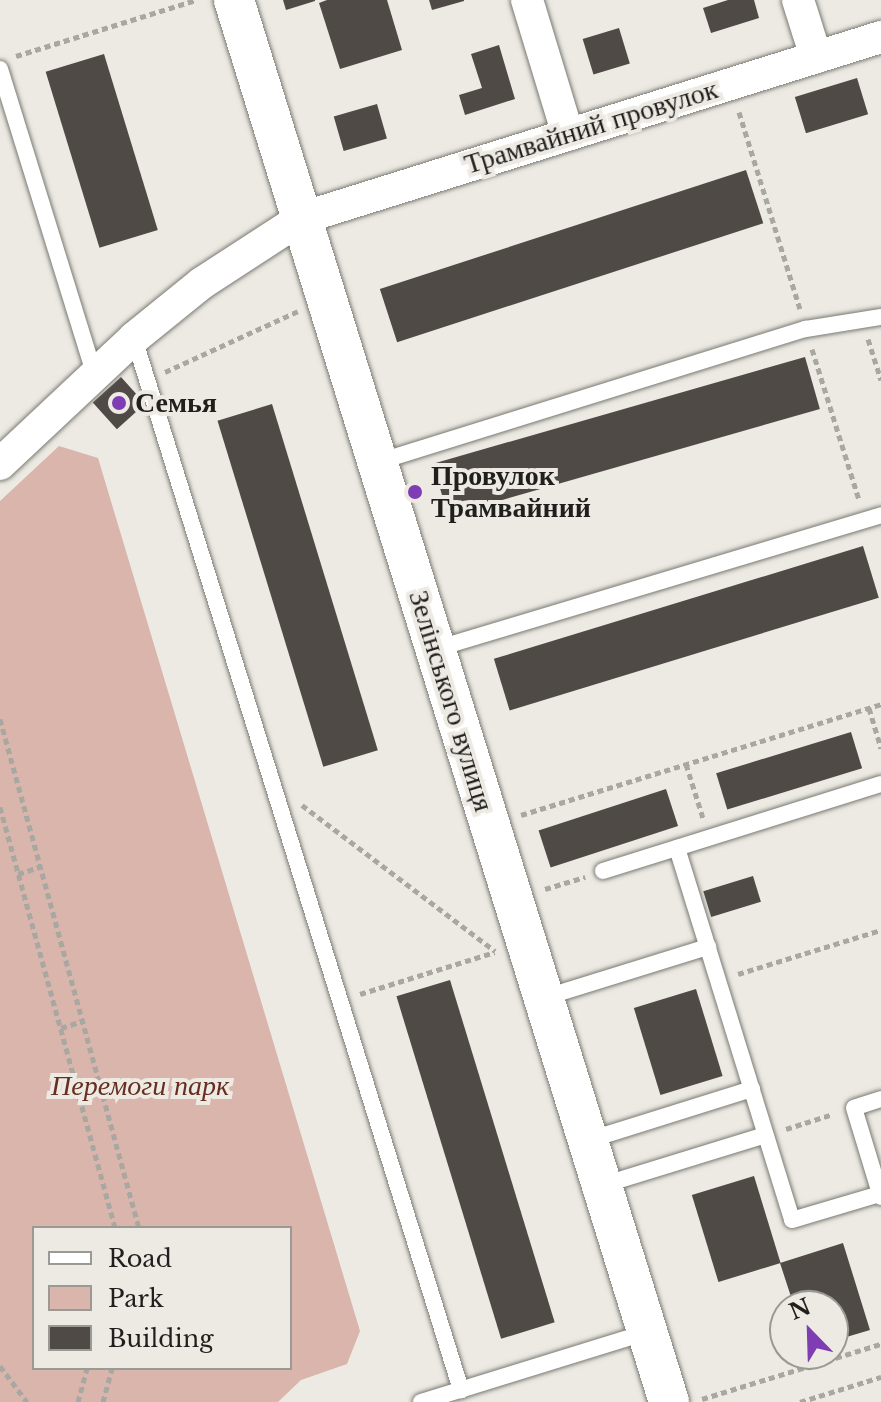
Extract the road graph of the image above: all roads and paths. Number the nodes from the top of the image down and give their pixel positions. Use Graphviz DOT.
graph roads {
  1 [pos="196,0"];
  2 [pos="234,0"];
  3 [pos="527,0"];
  4 [pos="798,0"];
  5 [pos="881,37"];
  6 [pos="816,57"];
  7 [pos="0,61"];
  8 [pos="0,69"];
  9 [pos="730,84"];
  10 [pos="568,135"];
  11 [pos="302,218"];
  12 [pos="328,302"];
  13 [pos="881,317"];
  14 [pos="863,323"];
  15 [pos="806,329"];
  16 [pos="134,338"];
  17 [pos="95,375"];
  18 [pos="147,380"];
  19 [pos="881,380"];
  20 [pos="378,462"];
  21 [pos="0,464"];
  22 [pos="873,516"];
  23 [pos="435,649"];
  24 [pos="881,704"];
  25 [pos="869,708"];
  26 [pos="0,719"];
  27 [pos="881,748"];
  28 [pos="686,764"];
  29 [pos="273,783"];
  30 [pos="881,784"];
  31 [pos="0,807"];
  32 [pos="521,815"];
  33 [pos="709,838"];
  34 [pos="677,848"];
  35 [pos="40,867"];
  36 [pos="603,871"];
  37 [pos="18,874"];
  38 [pos="544,889"];
  39 [pos="881,930"];
  40 [pos="708,947"];
  41 [pos="718,980"];
  42 [pos="543,998"];
  43 [pos="340,1000"];
  44 [pos="83,1021"];
  45 [pos="61,1028"];
  46 [pos="752,1089"];
  47 [pos="881,1099"];
  48 [pos="854,1108"];
  49 [pos="766,1135"];
  50 [pos="587,1140"];
  51 [pos="602,1186"];
  52 [pos="880,1195"];
  53 [pos="114,1226"];
  54 [pos="138,1226"];
  55 [pos="647,1332"];
  56 [pos="881,1344"];
  57 [pos="0,1366"];
  58 [pos="86,1370"];
  59 [pos="111,1370"];
  60 [pos="881,1377"];
  61 [pos="461,1390"];
  62 [pos="685,1401"];
  63 [pos="27,1402"];
  64 [pos="78,1402"];
  65 [pos="103,1402"];
  66 [pos="421,1402"];
  67 [pos="800,1402"];
  1 -- 7 [label="path"];
  2 -- 11 [label="street, Зелінського вулиця"];
  3 -- 10 [label="street"];
  4 -- 6 [label="street"];
  5 -- 6 [label="street, Трамвайний провулок"];
  6 -- 9 [label="street, Трамвайний провулок"];
  8 -- 17 [label="lane"];
  9 -- 10 [label="street, Трамвайний провулок"];
  9 -- 15 [label="path"];
  10 -- 11 [label="street, Трамвайний провулок"];
  11 -- 12 [label="street, Зелінського вулиця"];
  11 -- 16 [label="street, Трамвайний провулок"];
  12 -- 18 [label="path"];
  12 -- 20 [label="street, Зелінського вулиця"];
  13 -- 14 [label="lane"];
  14 -- 15 [label="lane"];
  14 -- 19 [label="path"];
  15 -- 20 [label="lane"];
  15 -- 22 [label="path"];
  16 -- 17 [label="street, Трамвайний провулок"];
  16 -- 18 [label="lane"];
  17 -- 21 [label="street, Трамвайний провулок"];
  18 -- 29 [label="lane"];
  20 -- 23 [label="street, Зелінського вулиця"];
  22 -- 23 [label="lane"];
  23 -- 42 [label="street, Зелінського вулиця"];
  24 -- 25 [label="path"];
  25 -- 27 [label="path"];
  25 -- 28 [label="path"];
  26 -- 35 [label="path"];
  28 -- 32 [label="path"];
  28 -- 33 [label="path"];
  29 -- 43 [label="lane"];
  29 -- 43 [label="path"];
  30 -- 33 [label="lane"];
  31 -- 37 [label="path"];
  33 -- 34 [label="lane"];
  34 -- 36 [label="lane"];
  34 -- 40 [label="lane"];
  35 -- 37 [label="path"];
  35 -- 44 [label="path"];
  36 -- 38 [label="path"];
  37 -- 45 [label="path"];
  39 -- 41 [label="path"];
  40 -- 41 [label="lane"];
  40 -- 42 [label="lane"];
  41 -- 46 [label="lane"];
  42 -- 50 [label="street, Зелінського вулиця"];
  43 -- 61 [label="lane"];
  44 -- 45 [label="path"];
  44 -- 54 [label="path"];
  45 -- 53 [label="path"];
  46 -- 49 [label="lane"];
  46 -- 50 [label="lane"];
  47 -- 48 [label="lane"];
  48 -- 49 [label="path"];
  48 -- 52 [label="lane"];
  49 -- 51 [label="lane"];
  49 -- 52 [label="lane"];
  50 -- 51 [label="street, Зелінського вулиця"];
  51 -- 55 [label="street, Зелінського вулиця"];
  55 -- 61 [label="lane"];
  55 -- 62 [label="street, Зелінського вулиця"];
  56 -- 62 [label="path"];
  57 -- 63 [label="path"];
  58 -- 64 [label="path"];
  59 -- 65 [label="path"];
  60 -- 67 [label="path"];
  61 -- 66 [label="lane"];
}
